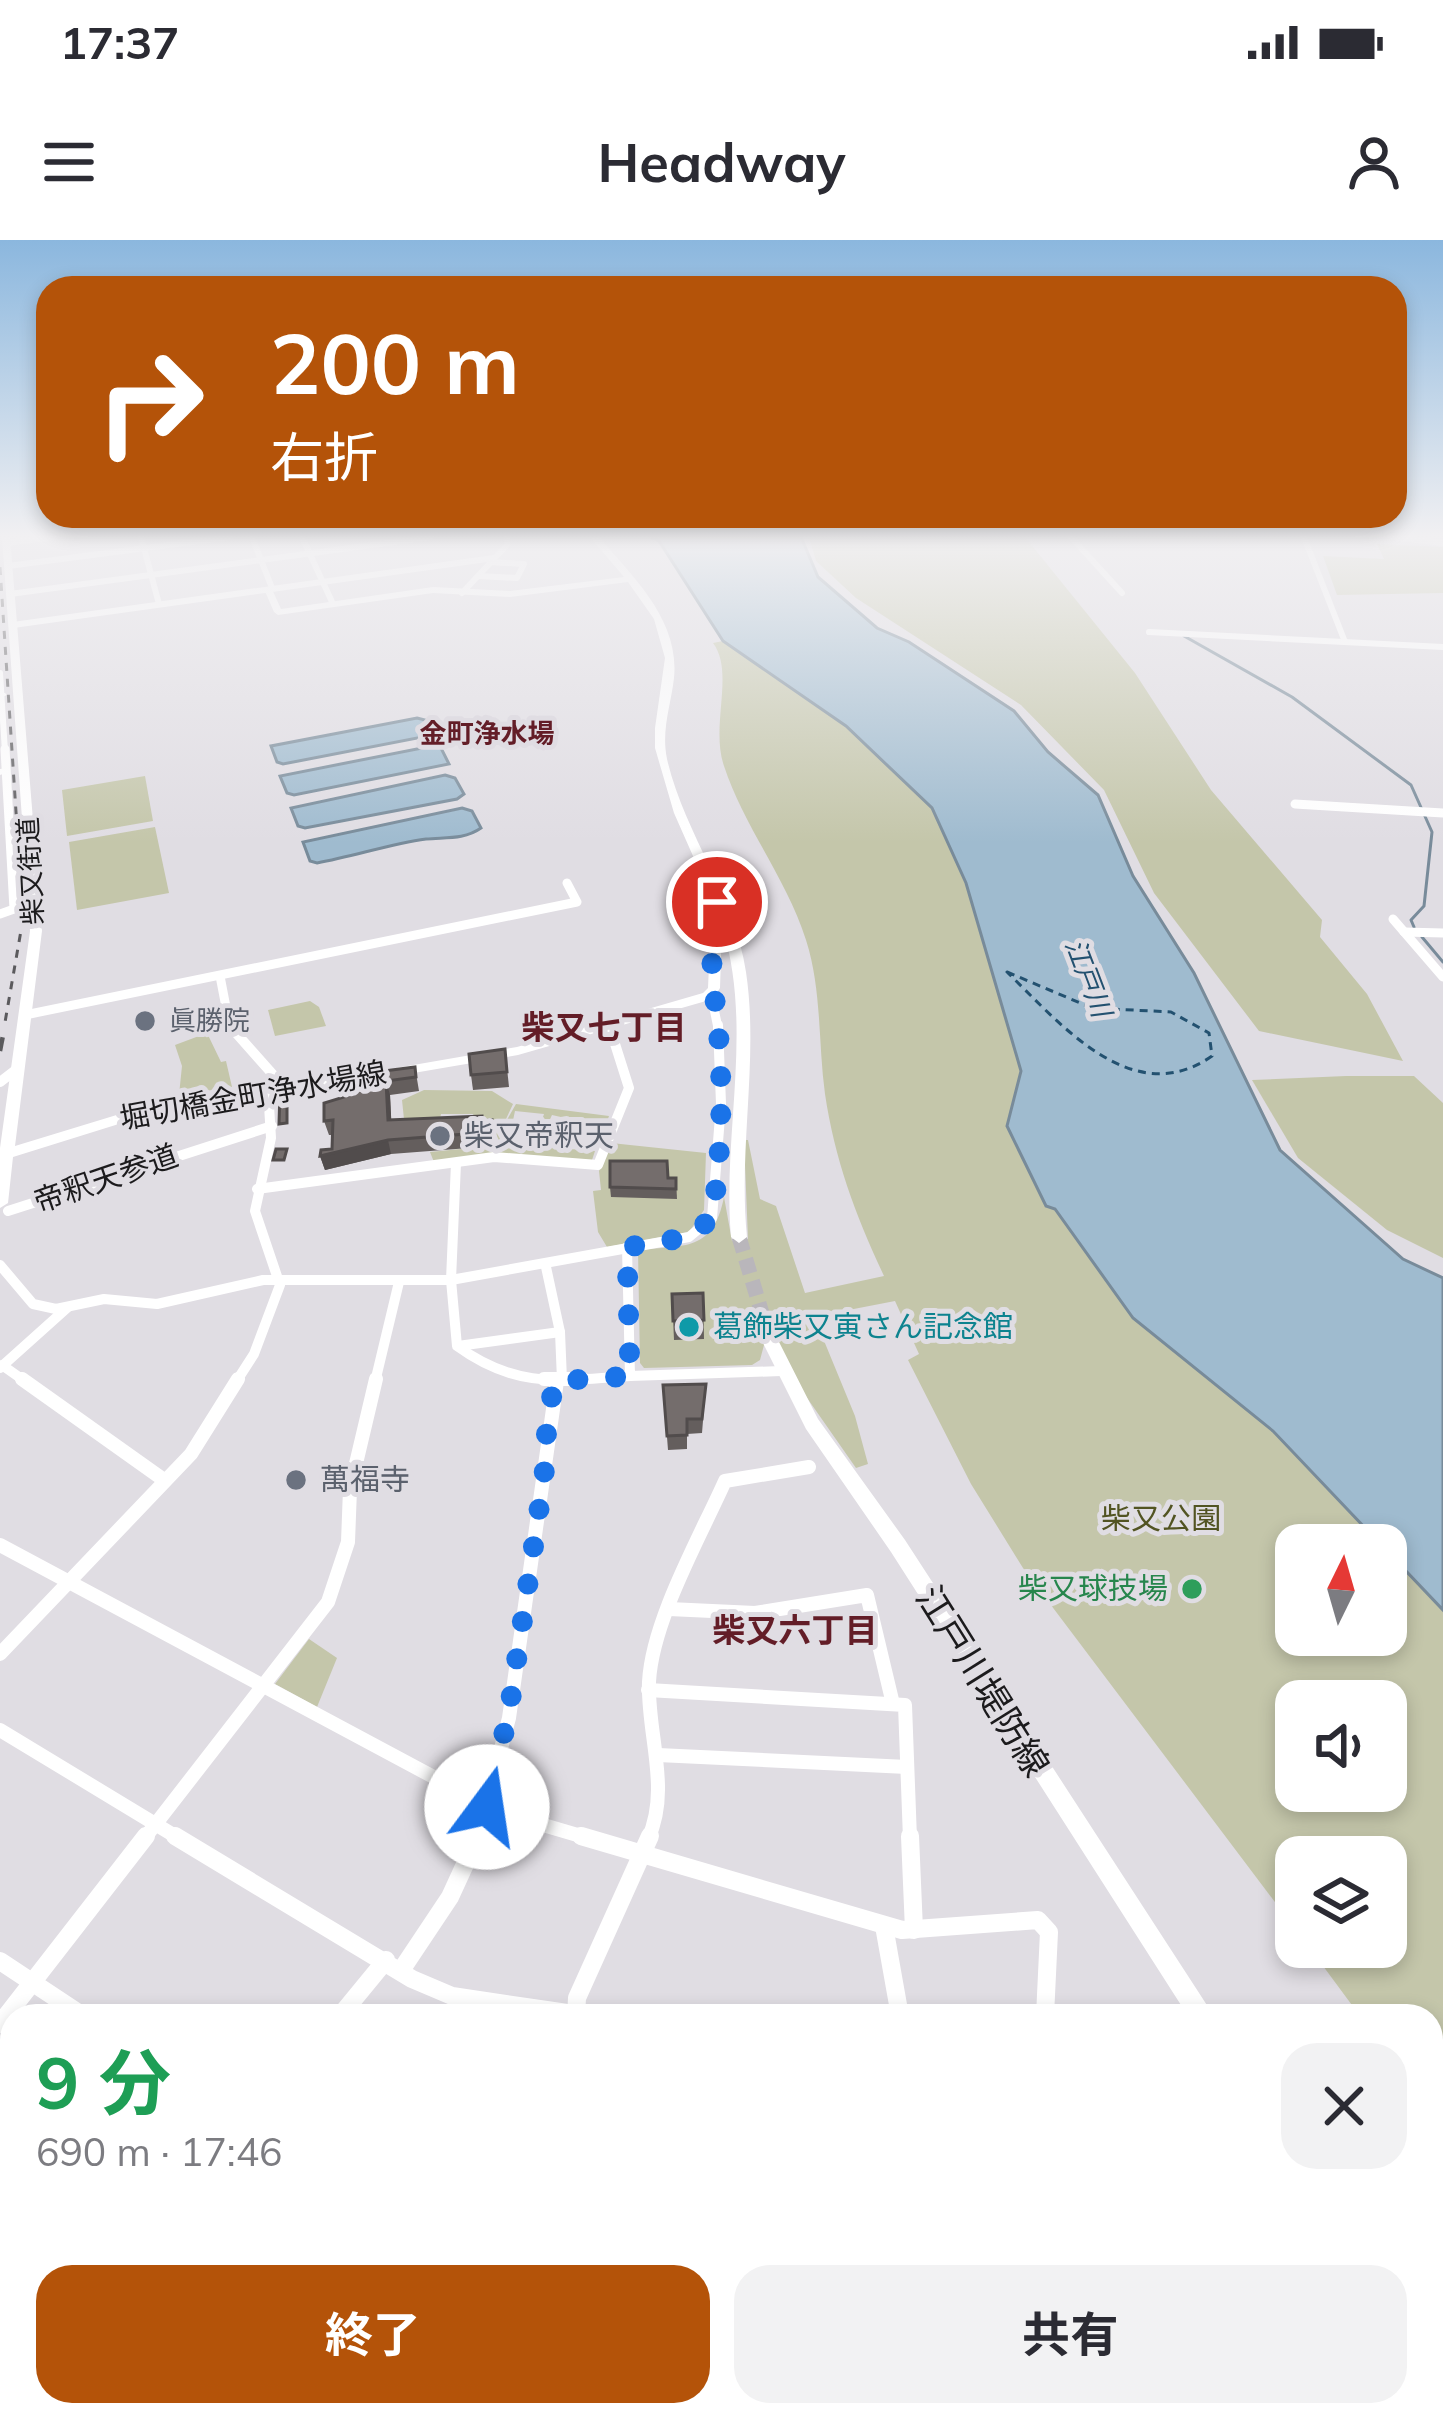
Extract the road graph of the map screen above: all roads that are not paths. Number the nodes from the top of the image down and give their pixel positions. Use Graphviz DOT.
graph roads {
  1 [pos="7,639"];
  2 [pos="663,639"];
  3 [pos="1287,639"];
  4 [pos="1344,639"];
  5 [pos="1345,642"];
  6 [pos="1443,647"];
  7 [pos="0,673"];
  8 [pos="1,695"];
  9 [pos="2,734"];
  10 [pos="3,772"];
  11 [pos="1294,804"];
  12 [pos="1443,813"];
  13 [pos="5,847"];
  14 [pos="567,883"];
  15 [pos="717,902"];
  16 [pos="0,914"];
  17 [pos="1393,919"];
  18 [pos="1405,932"];
  19 [pos="1443,933"];
  20 [pos="220,976"];
  21 [pos="1443,977"];
  22 [pos="711,994"];
  23 [pos="25,1016"];
  24 [pos="610,1024"];
  25 [pos="17,1069"];
  26 [pos="0,1082"];
  27 [pos="276,1088"];
  28 [pos="272,1126"];
  29 [pos="3,1155"];
  30 [pos="456,1163"];
  31 [pos="257,1189"];
  32 [pos="4,1207"];
  33 [pos="739,1237"];
  34 [pos="627,1247"];
  35 [pos="0,1265"];
  36 [pos="546,1267"];
  37 [pos="451,1280"];
  38 [pos="280,1281"];
  39 [pos="399,1282"];
  40 [pos="69,1306"];
  41 [pos="560,1332"];
  42 [pos="771,1343"];
  43 [pos="457,1346"];
  44 [pos="1,1367"];
  45 [pos="781,1371"];
  46 [pos="630,1376"];
  47 [pos="560,1380"];
  48 [pos="809,1466"];
  49 [pos="164,1480"];
  50 [pos="0,1545"];
  51 [pos="68,1581"];
  52 [pos="668,1609"];
  53 [pos="0,1654"];
  54 [pos="262,1688"];
  55 [pos="648,1690"];
  56 [pos="893,1704"];
  57 [pos="0,1730"];
  58 [pos="658,1755"];
  59 [pos="908,1767"];
  60 [pos="487,1807"];
  61 [pos="157,1823"];
  62 [pos="640,1854"];
  63 [pos="884,1926"];
  64 [pos="914,1930"];
  65 [pos="0,1960"];
  66 [pos="394,1964"];
  67 [pos="32,1982"];
  68 [pos="15,2004"];
  69 [pos="65,2004"];
  70 [pos="352,2004"];
  71 [pos="506,2004"];
  72 [pos="578,2004"];
  73 [pos="898,2004"];
  74 [pos="1046,2004"];
  75 [pos="1194,2004"];
  1 -- 23 [label="main road, 柴又街道"];
  2 -- 15 [label="main road"];
  3 -- 5 [label="street"];
  4 -- 5 [label="street"];
  5 -- 6 [label="street"];
  7 -- 8 [label="street"];
  8 -- 9 [label="street"];
  9 -- 10 [label="street"];
  10 -- 13 [label="street"];
  11 -- 12 [label="street"];
  13 -- 16 [label="street"];
  14 -- 20 [label="street"];
  15 -- 22 [label="main road"];
  15 -- 33 [label="main road"];
  17 -- 18 [label="street"];
  18 -- 19 [label="street"];
  18 -- 21 [label="street"];
  20 -- 23 [label="street"];
  20 -- 27 [label="street"];
  22 -- 24 [label="main road, 堀切橋金町浄水場線"];
  22 -- 34 [label="street"];
  23 -- 25 [label="main road, 柴又街道"];
  24 -- 27 [label="main road, 堀切橋金町浄水場線"];
  24 -- 30 [label="street"];
  25 -- 26 [label="street"];
  25 -- 29 [label="main road, 柴又街道"];
  27 -- 28 [label="street"];
  27 -- 29 [label="main road, 堀切橋金町浄水場線"];
  28 -- 31 [label="street"];
  28 -- 32 [label="street, 帝釈天参道"];
  29 -- 32 [label="main road, 柴又街道"];
  30 -- 31 [label="street"];
  30 -- 37 [label="street"];
  31 -- 38 [label="street"];
  34 -- 36 [label="street"];
  34 -- 46 [label="street"];
  35 -- 40 [label="street"];
  36 -- 37 [label="street"];
  36 -- 41 [label="street"];
  37 -- 39 [label="street"];
  37 -- 43 [label="street"];
  38 -- 39 [label="street"];
  38 -- 40 [label="street"];
  38 -- 49 [label="street"];
  39 -- 54 [label="street"];
  40 -- 44 [label="street"];
  41 -- 43 [label="street"];
  41 -- 47 [label="street"];
  42 -- 45 [label="main road, 江戸川堤防線"];
  43 -- 47 [label="street"];
  44 -- 49 [label="street"];
  45 -- 46 [label="street"];
  45 -- 75 [label="main road, 江戸川堤防線"];
  46 -- 47 [label="street"];
  47 -- 60 [label="street"];
  48 -- 52 [label="street"];
  49 -- 51 [label="street"];
  50 -- 51 [label="street"];
  51 -- 53 [label="street"];
  51 -- 54 [label="street"];
  52 -- 55 [label="street"];
  52 -- 56 [label="street"];
  54 -- 60 [label="street"];
  54 -- 61 [label="street"];
  55 -- 56 [label="street"];
  55 -- 58 [label="street"];
  56 -- 59 [label="street"];
  57 -- 61 [label="street"];
  58 -- 59 [label="street"];
  58 -- 62 [label="street"];
  59 -- 64 [label="street"];
  60 -- 62 [label="street"];
  60 -- 66 [label="street"];
  61 -- 66 [label="street"];
  61 -- 67 [label="street"];
  62 -- 63 [label="street"];
  62 -- 72 [label="street"];
  63 -- 64 [label="street"];
  63 -- 73 [label="street"];
  64 -- 74 [label="street"];
  65 -- 67 [label="street"];
  66 -- 70 [label="street"];
  66 -- 71 [label="street"];
  67 -- 68 [label="street"];
  67 -- 69 [label="street"];
}
